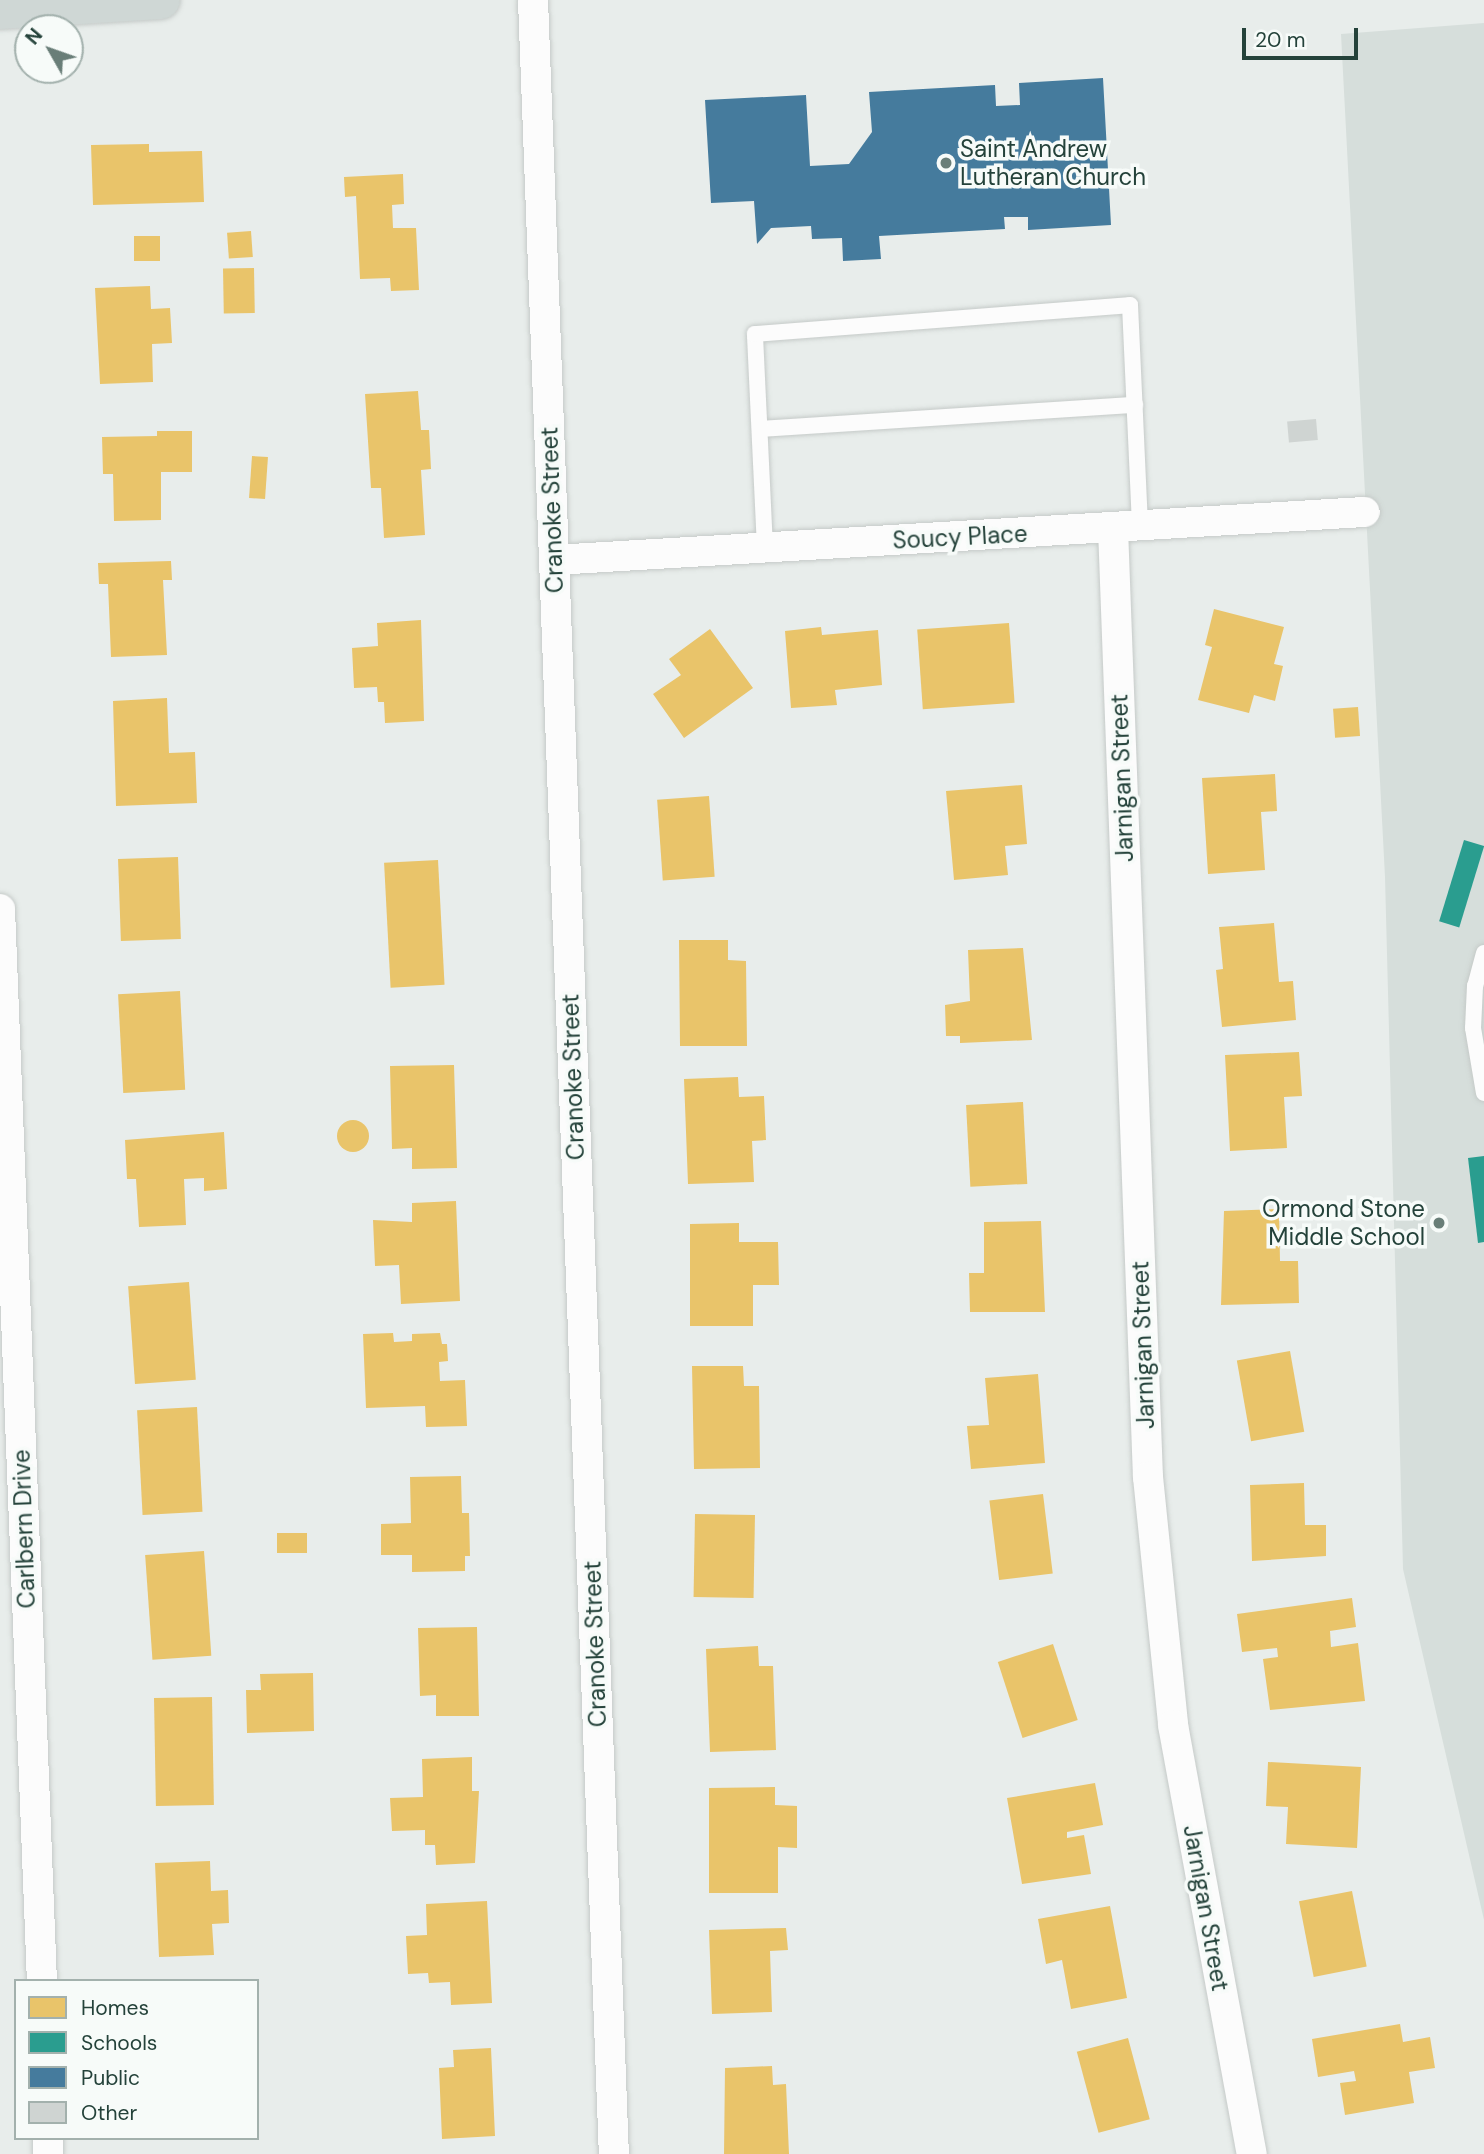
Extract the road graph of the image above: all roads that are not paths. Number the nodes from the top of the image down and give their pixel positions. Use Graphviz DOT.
graph roads {
  1 [pos="161,0"];
  2 [pos="533,0"];
  3 [pos="0,10"];
  4 [pos="1135,405"];
  5 [pos="760,429"];
  6 [pos="1365,513"];
  7 [pos="1126,527"];
  8 [pos="765,548"];
  9 [pos="554,560"];
  10 [pos="0,909"];
  11 [pos="1484,953"];
  12 [pos="1484,1093"];
  13 [pos="6,1187"];
  14 [pos="42,1979"];
  15 [pos="614,2154"];
  16 [pos="1252,2154"];
  1 -- 3 [label="main road"];
  2 -- 9 [label="street, Cranoke Street"];
  4 -- 5 [label="lane"];
  4 -- 5 [label="lane"];
  4 -- 7 [label="lane"];
  5 -- 8 [label="lane"];
  6 -- 7 [label="street, Soucy Place"];
  7 -- 8 [label="street, Soucy Place"];
  7 -- 16 [label="street, Jarnigan Street"];
  8 -- 9 [label="street, Soucy Place"];
  9 -- 15 [label="street, Cranoke Street"];
  10 -- 13 [label="street, Carlbern Drive"];
  11 -- 12 [label="lane"];
  13 -- 14 [label="street, Carlbern Drive"];
}
